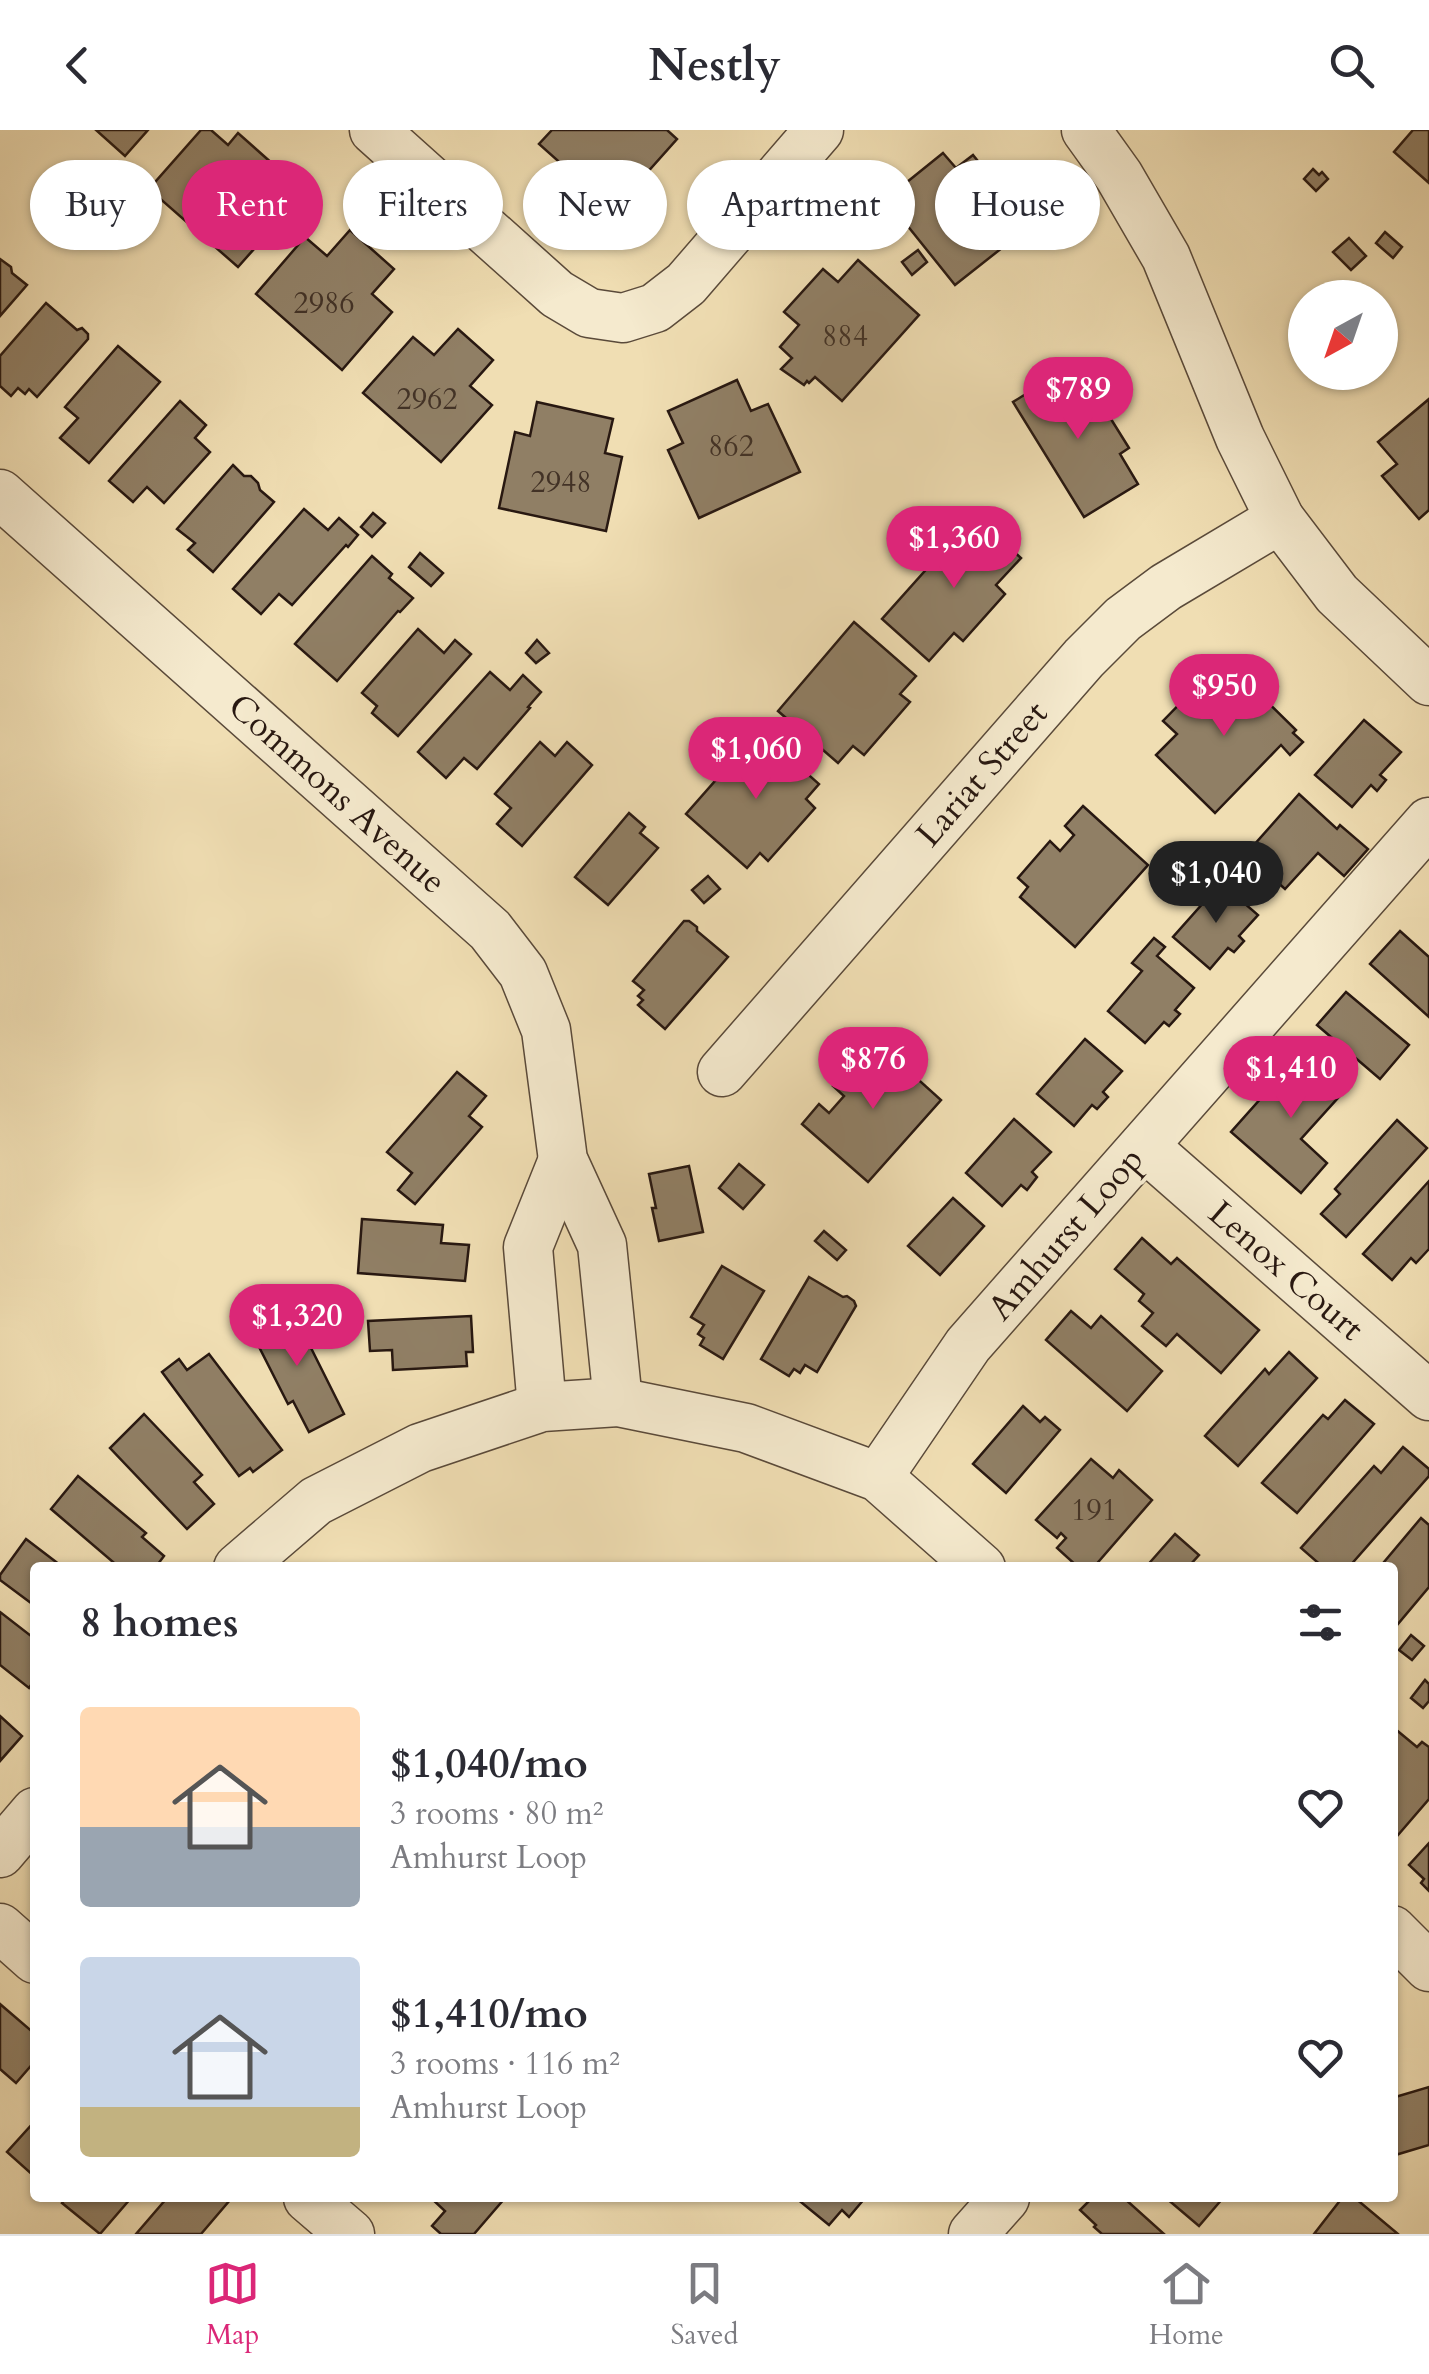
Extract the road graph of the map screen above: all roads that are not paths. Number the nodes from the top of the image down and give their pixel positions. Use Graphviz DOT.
graph roads {
  1 [pos="374,130"];
  2 [pos="819,130"];
  3 [pos="1086,130"];
  4 [pos="0,494"];
  5 [pos="1280,519"];
  6 [pos="1416,670"];
  7 [pos="1429,822"];
  8 [pos="722,1072"];
  9 [pos="1144,1146"];
  10 [pos="563,1160"];
  11 [pos="1429,1396"];
  12 [pos="618,1402"];
  13 [pos="542,1407"];
  14 [pos="878,1477"];
  15 [pos="245,1562"];
  16 [pos="975,1562"];
  17 [pos="30,1818"];
  18 [pos="0,1852"];
  19 [pos="0,1928"];
  20 [pos="1398,1936"];
  21 [pos="30,1955"];
  22 [pos="1429,1967"];
  23 [pos="313,2202"];
  24 [pos="1001,2202"];
  25 [pos="350,2234"];
  26 [pos="973,2234"];
  1 -- 2 [label="street"];
  3 -- 5 [label="street"];
  4 -- 10 [label="street, Commons Avenue"];
  5 -- 6 [label="street"];
  5 -- 8 [label="street, Lariat Street"];
  7 -- 9 [label="street, Amhurst Loop"];
  9 -- 11 [label="street, Lenox Court"];
  9 -- 14 [label="street, Amhurst Loop"];
  10 -- 12 [label="street, Commons Avenue"];
  10 -- 13 [label="street, Commons Avenue"];
  12 -- 13 [label="street"];
  12 -- 14 [label="street"];
  13 -- 15 [label="street"];
  14 -- 16 [label="street"];
  17 -- 18 [label="street"];
  19 -- 21 [label="street"];
  20 -- 22 [label="street"];
  23 -- 25 [label="street"];
  24 -- 26 [label="street"];
}
